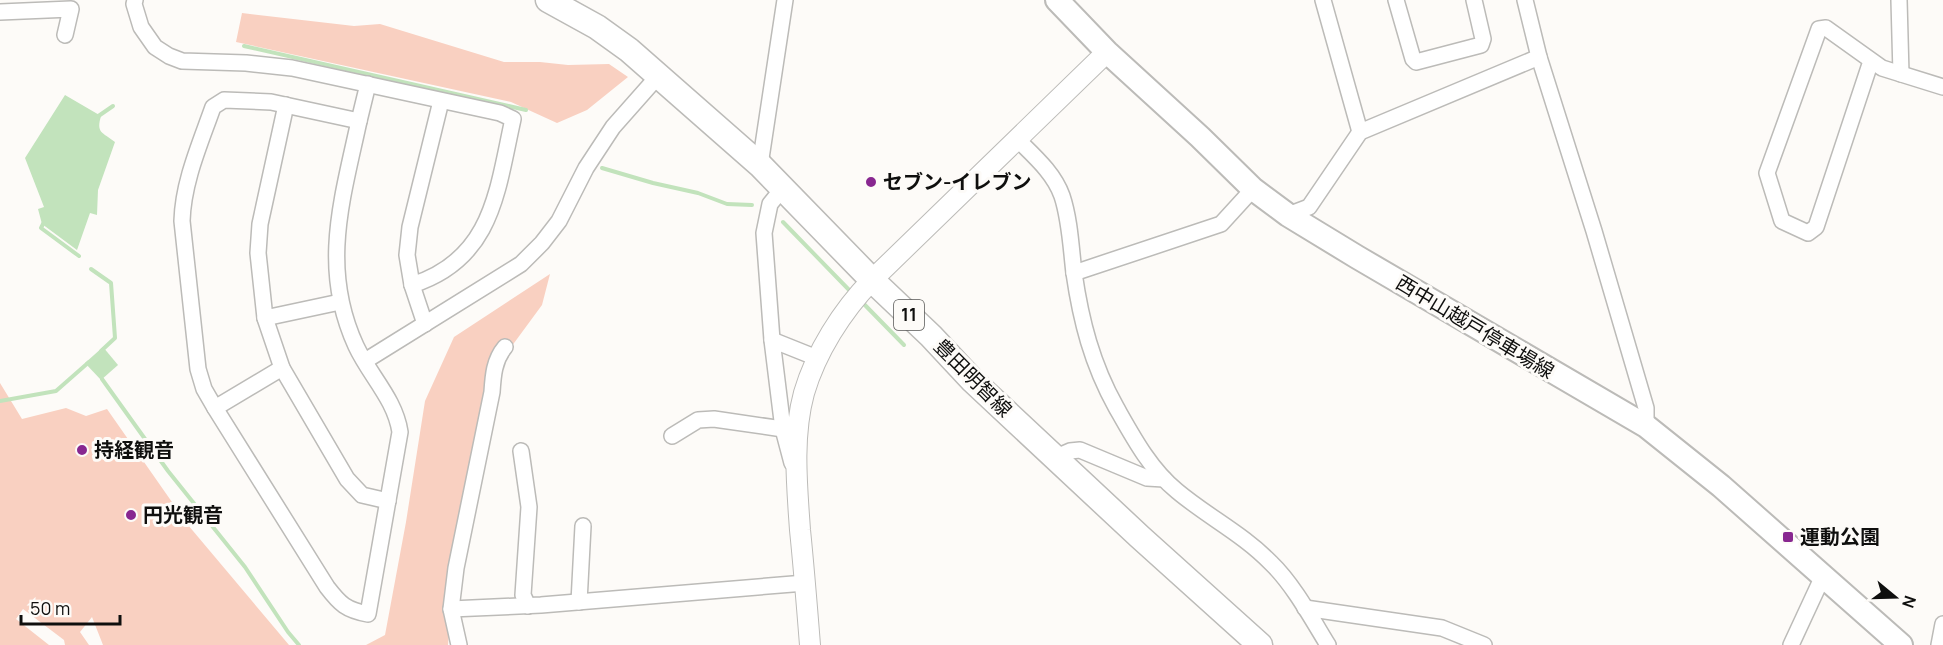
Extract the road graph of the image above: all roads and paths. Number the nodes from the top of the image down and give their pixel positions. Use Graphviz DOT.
graph roads {
  1 [pos="135,0"];
  2 [pos="548,0"];
  3 [pos="785,0"];
  4 [pos="1057,0"];
  5 [pos="1323,0"];
  6 [pos="1396,0"];
  7 [pos="1474,0"];
  8 [pos="1525,0"];
  9 [pos="1899,0"];
  10 [pos="0,12"];
  11 [pos="65,35"];
  12 [pos="1107,52"];
  13 [pos="1539,57"];
  14 [pos="1871,62"];
  15 [pos="1901,74"];
  16 [pos="659,75"];
  17 [pos="368,84"];
  18 [pos="1943,87"];
  19 [pos="441,101"];
  20 [pos="286,105"];
  21 [pos="359,121"];
  22 [pos="1360,132"];
  23 [pos="1017,139"];
  24 [pos="760,165"];
  25 [pos="783,188"];
  26 [pos="1253,189"];
  27 [pos="1288,215"];
  28 [pos="1074,273"];
  29 [pos="872,280"];
  30 [pos="412,285"];
  31 [pos="340,302"];
  32 [pos="265,318"];
  33 [pos="425,324"];
  34 [pos="772,339"];
  35 [pos="505,347"];
  36 [pos="817,358"];
  37 [pos="364,361"];
  38 [pos="282,368"];
  39 [pos="215,408"];
  40 [pos="1646,426"];
  41 [pos="783,429"];
  42 [pos="672,436"];
  43 [pos="521,451"];
  44 [pos="1054,458"];
  45 [pos="1164,479"];
  46 [pos="796,481"];
  47 [pos="388,501"];
  48 [pos="583,526"];
  49 [pos="1823,576"];
  50 [pos="805,583"];
  51 [pos="579,602"];
  52 [pos="528,606"];
  53 [pos="1305,608"];
  54 [pos="451,609"];
  55 [pos="1943,624"];
  56 [pos="459,645"];
  57 [pos="810,645"];
  58 [pos="1260,645"];
  59 [pos="1328,645"];
  60 [pos="1484,645"];
  61 [pos="1791,645"];
  62 [pos="1901,645"];
  63 [pos="1939,645"];
  1 -- 17 [label="street"];
  2 -- 16 [label="main road, 豊田明智線 / 11"];
  3 -- 24 [label="street"];
  4 -- 12 [label="main road, 西中山越戸停車場線"];
  5 -- 22 [label="street"];
  6 -- 7 [label="street"];
  8 -- 13 [label="street"];
  9 -- 15 [label="street"];
  10 -- 11 [label="street"];
  12 -- 23 [label="street"];
  12 -- 26 [label="main road, 西中山越戸停車場線"];
  13 -- 22 [label="street"];
  13 -- 40 [label="street"];
  14 -- 14 [label="street"];
  14 -- 15 [label="street"];
  15 -- 18 [label="street"];
  16 -- 24 [label="main road, 豊田明智線 / 11"];
  16 -- 33 [label="street"];
  17 -- 19 [label="street"];
  17 -- 21 [label="street"];
  19 -- 30 [label="street"];
  19 -- 30 [label="street"];
  20 -- 21 [label="street"];
  20 -- 32 [label="street"];
  20 -- 39 [label="street"];
  21 -- 31 [label="street"];
  22 -- 27 [label="street"];
  23 -- 28 [label="street"];
  23 -- 29 [label="street"];
  24 -- 25 [label="main road, 豊田明智線 / 11"];
  25 -- 29 [label="main road, 豊田明智線 / 11"];
  25 -- 34 [label="street"];
  26 -- 27 [label="main road, 西中山越戸停車場線"];
  26 -- 28 [label="street"];
  27 -- 40 [label="main road, 西中山越戸停車場線"];
  28 -- 45 [label="street"];
  29 -- 36 [label="street"];
  29 -- 44 [label="main road, 豊田明智線 / 11"];
  30 -- 33 [label="street"];
  31 -- 32 [label="street"];
  31 -- 37 [label="street"];
  32 -- 38 [label="street"];
  33 -- 37 [label="street"];
  34 -- 36 [label="street"];
  34 -- 41 [label="street"];
  35 -- 54 [label="street"];
  36 -- 46 [label="street"];
  37 -- 47 [label="street"];
  38 -- 39 [label="street"];
  38 -- 47 [label="street"];
  39 -- 47 [label="street"];
  40 -- 49 [label="main road, 西中山越戸停車場線"];
  41 -- 42 [label="street"];
  41 -- 46 [label="street"];
  43 -- 52 [label="street"];
  44 -- 45 [label="street"];
  44 -- 58 [label="main road, 豊田明智線 / 11"];
  45 -- 53 [label="street"];
  46 -- 50 [label="street"];
  48 -- 51 [label="street"];
  49 -- 61 [label="street"];
  49 -- 62 [label="main road, 西中山越戸停車場線"];
  50 -- 51 [label="street"];
  50 -- 57 [label="street"];
  51 -- 52 [label="street"];
  52 -- 54 [label="street"];
  53 -- 59 [label="street"];
  53 -- 60 [label="street"];
  54 -- 56 [label="street"];
  55 -- 63 [label="street"];
}
